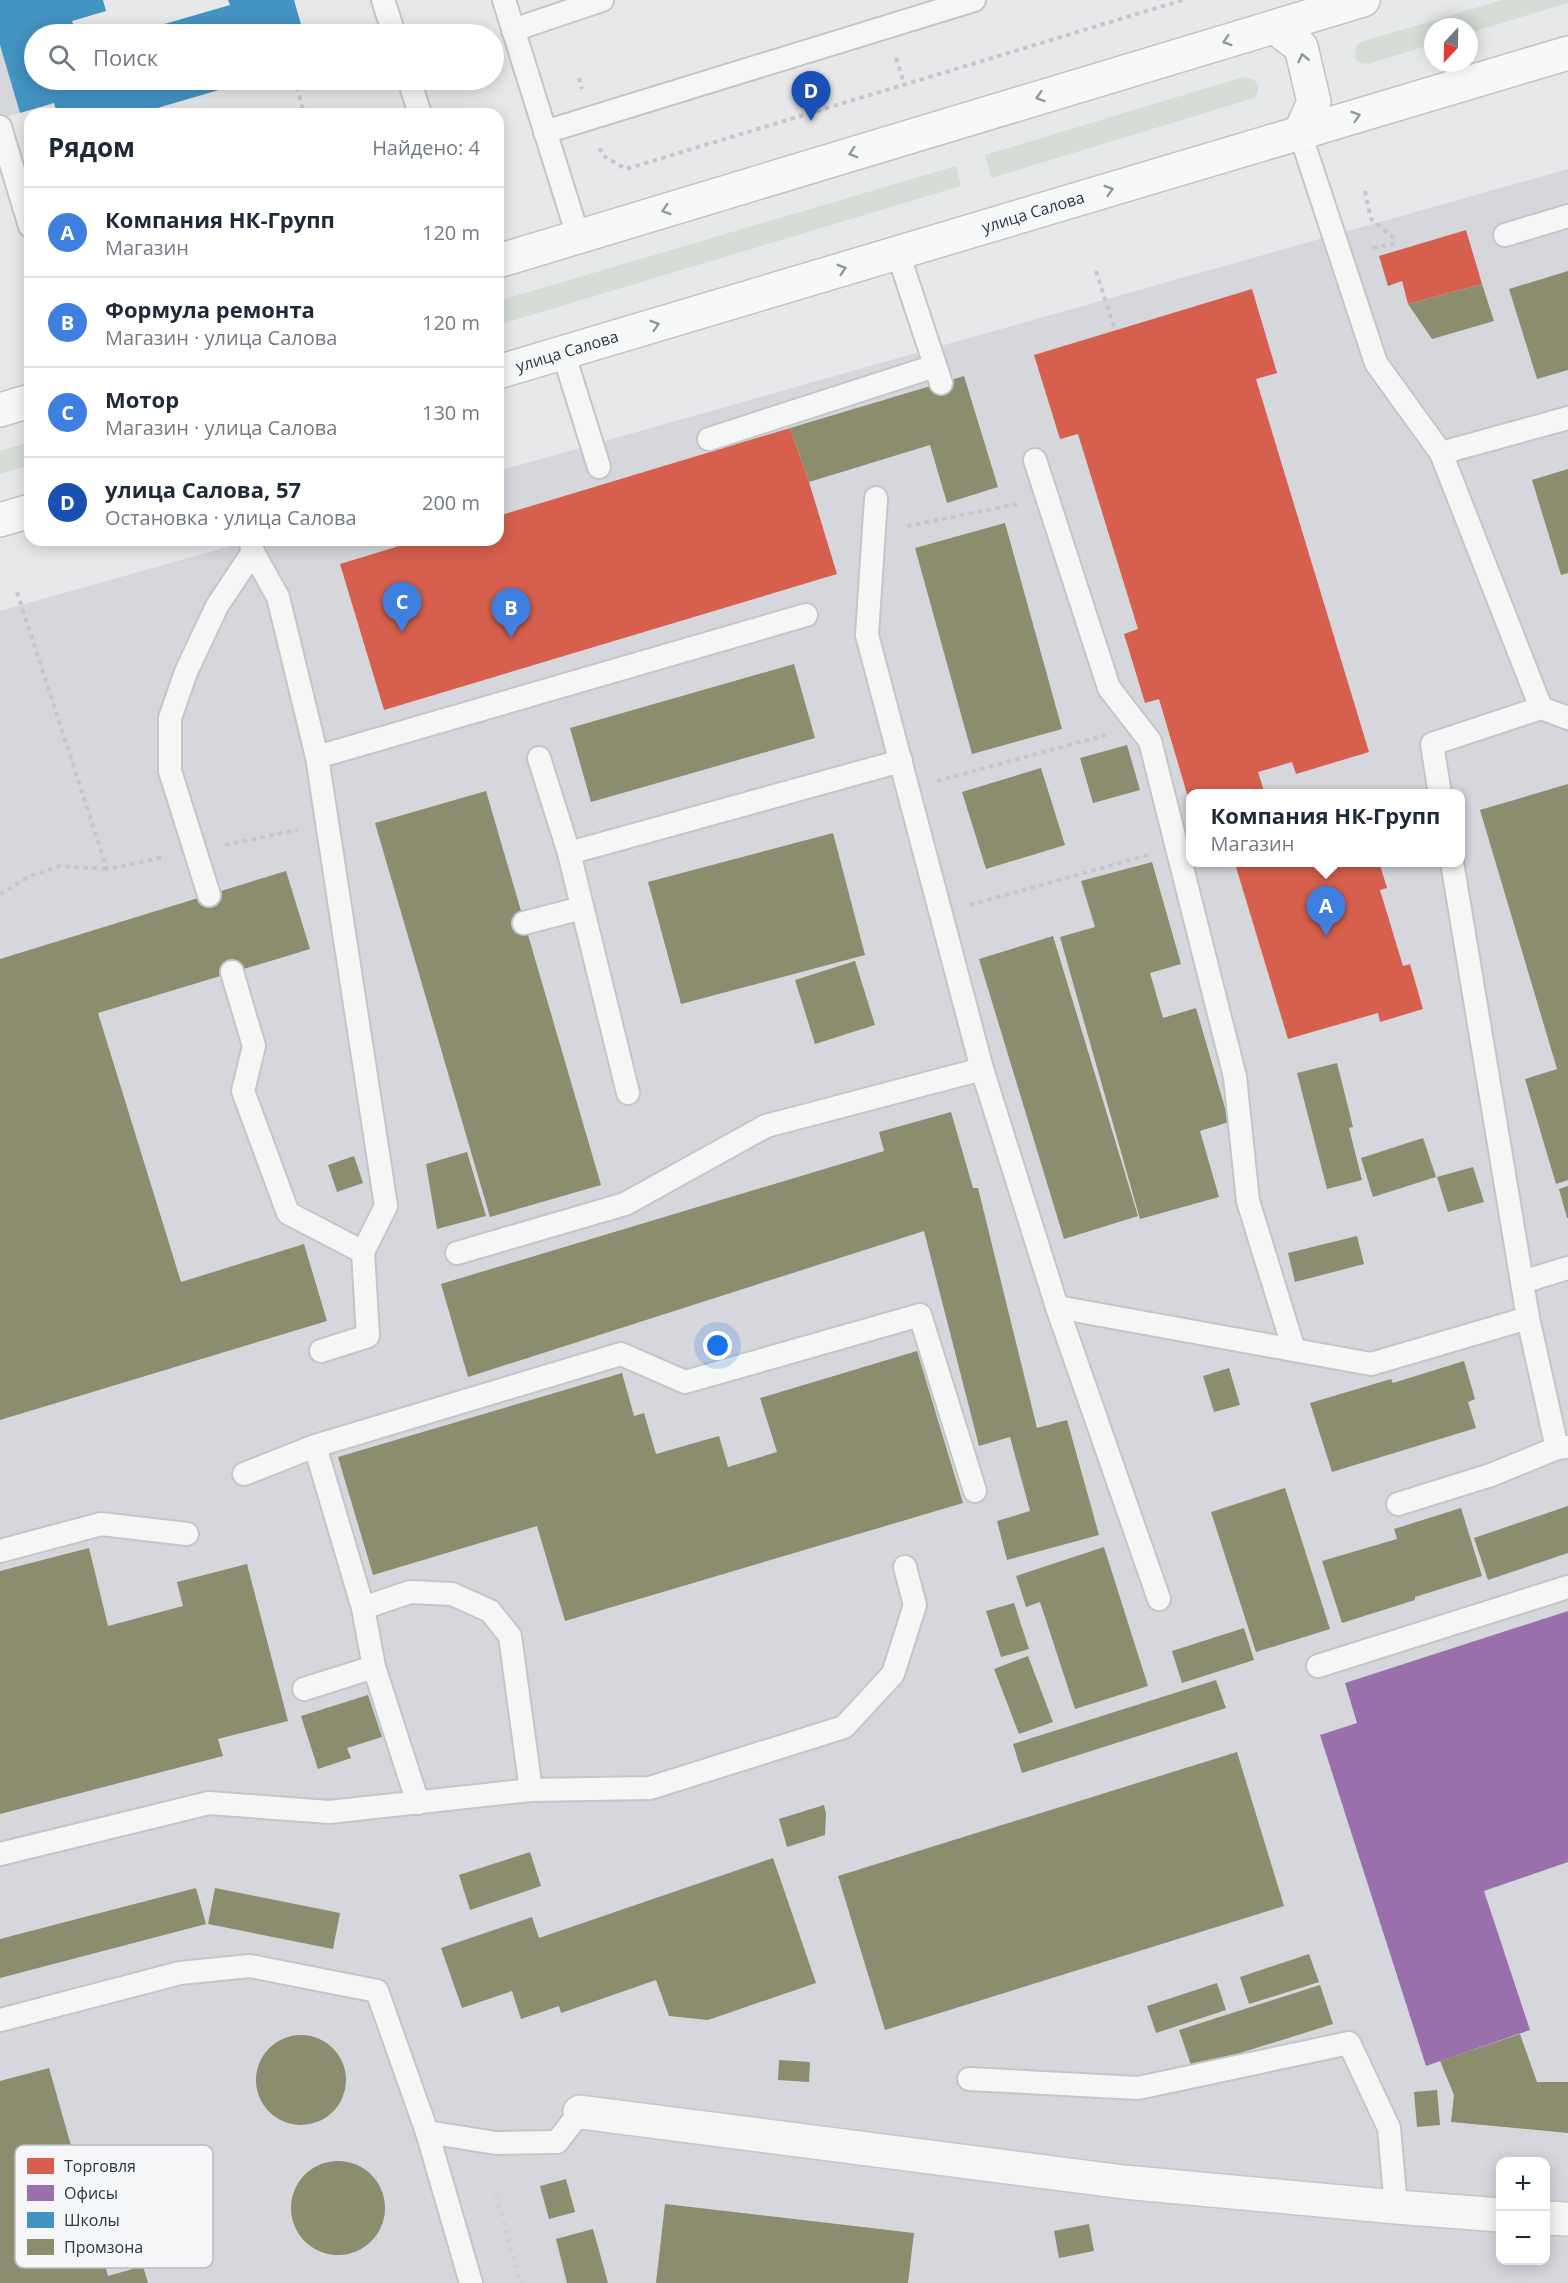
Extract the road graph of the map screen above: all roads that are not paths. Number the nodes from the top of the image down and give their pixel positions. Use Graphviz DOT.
graph roads {
  1 [pos="382,0"];
  2 [pos="504,0"];
  3 [pos="603,0"];
  4 [pos="974,0"];
  5 [pos="1363,0"];
  6 [pos="390,24"];
  7 [pos="1274,27"];
  8 [pos="513,30"];
  9 [pos="1568,53"];
  10 [pos="412,90"];
  11 [pos="418,108"];
  12 [pos="0,127"];
  13 [pos="545,132"];
  14 [pos="1300,133"];
  15 [pos="24,206"];
  16 [pos="1568,216"];
  17 [pos="1505,235"];
  18 [pos="578,236"];
  19 [pos="898,253"];
  20 [pos="504,259"];
  21 [pos="563,352"];
  22 [pos="504,370"];
  23 [pos="24,403"];
  24 [pos="0,410"];
  25 [pos="1568,418"];
  26 [pos="709,439"];
  27 [pos="1441,453"];
  28 [pos="1035,460"];
  29 [pos="599,467"];
  30 [pos="876,498"];
  31 [pos="24,513"];
  32 [pos="0,520"];
  33 [pos="251,546"];
  34 [pos="806,615"];
  35 [pos="1541,708"];
  36 [pos="1568,718"];
  37 [pos="317,757"];
  38 [pos="539,758"];
  39 [pos="901,761"];
  40 [pos="1439,789"];
  41 [pos="569,853"];
  42 [pos="1453,867"];
  43 [pos="209,895"];
  44 [pos="582,908"];
  45 [pos="524,923"];
  46 [pos="232,972"];
  47 [pos="982,1069"];
  48 [pos="628,1093"];
  49 [pos="363,1252"];
  50 [pos="457,1253"];
  51 [pos="1568,1268"];
  52 [pos="1522,1282"];
  53 [pos="1057,1308"];
  54 [pos="1528,1318"];
  55 [pos="1294,1350"];
  56 [pos="321,1351"];
  57 [pos="315,1446"];
  58 [pos="1563,1447"];
  59 [pos="244,1474"];
  60 [pos="975,1491"];
  61 [pos="1398,1504"];
  62 [pos="187,1534"];
  63 [pos="0,1551"];
  64 [pos="905,1567"];
  65 [pos="1568,1587"];
  66 [pos="1160,1599"];
  67 [pos="363,1608"];
  68 [pos="1318,1666"];
  69 [pos="374,1667"];
  70 [pos="304,1689"];
  71 [pos="531,1790"];
  72 [pos="418,1803"];
  73 [pos="0,1854"];
  74 [pos="0,2020"];
  75 [pos="969,2079"];
  76 [pos="580,2112"];
  77 [pos="427,2132"];
  78 [pos="1396,2207"];
  79 [pos="1496,2214"];
  80 [pos="1550,2218"];
  81 [pos="1568,2219"];
  82 [pos="471,2283"];
  1 -- 6 [label="lane"];
  2 -- 8 [label="lane"];
  3 -- 8 [label="lane"];
  4 -- 13 [label="lane"];
  5 -- 7 [label="main road"];
  14 -- 7 [label="main road, one-way"];
  7 -- 18 [label="main road, one-way"];
  8 -- 13 [label="lane"];
  14 -- 9 [label="main road, улица Салова, one-way"];
  10 -- 11 [label="lane"];
  12 -- 15 [label="lane"];
  13 -- 18 [label="lane"];
  19 -- 14 [label="main road, улица Салова, one-way"];
  14 -- 27 [label="lane"];
  16 -- 17 [label="lane"];
  18 -- 20 [label="main road"];
  21 -- 19 [label="main road, улица Салова, one-way"];
  19 -- 26 [label="lane"];
  21 -- 22 [label="main road, улица Салова"];
  21 -- 29 [label="lane"];
  23 -- 24 [label="main road"];
  25 -- 27 [label="lane"];
  27 -- 35 [label="lane"];
  28 -- 55 [label="lane"];
  30 -- 39 [label="lane"];
  31 -- 32 [label="main road"];
  33 -- 37 [label="lane"];
  33 -- 43 [label="lane"];
  34 -- 37 [label="lane"];
  35 -- 36 [label="lane"];
  35 -- 40 [label="lane"];
  37 -- 49 [label="lane"];
  38 -- 41 [label="lane"];
  39 -- 41 [label="lane"];
  39 -- 47 [label="lane"];
  41 -- 44 [label="lane"];
  42 -- 52 [label="lane"];
  44 -- 45 [label="lane"];
  44 -- 48 [label="lane"];
  46 -- 49 [label="lane"];
  47 -- 50 [label="lane"];
  47 -- 53 [label="lane"];
  49 -- 56 [label="lane"];
  51 -- 52 [label="lane"];
  52 -- 54 [label="lane"];
  53 -- 55 [label="lane"];
  53 -- 66 [label="lane"];
  54 -- 55 [label="lane"];
  54 -- 58 [label="lane"];
  57 -- 59 [label="lane"];
  57 -- 60 [label="lane"];
  57 -- 67 [label="lane"];
  58 -- 61 [label="lane"];
  62 -- 63 [label="lane"];
  64 -- 71 [label="lane"];
  65 -- 68 [label="lane"];
  67 -- 69 [label="lane"];
  67 -- 71 [label="lane"];
  69 -- 70 [label="lane"];
  69 -- 72 [label="lane"];
  71 -- 72 [label="lane"];
  72 -- 73 [label="lane"];
  74 -- 77 [label="lane"];
  75 -- 78 [label="lane"];
  76 -- 77 [label="lane"];
  76 -- 78 [label="street"];
  77 -- 82 [label="lane"];
  78 -- 79 [label="street"];
  80 -- 81 [label="street"];
}
